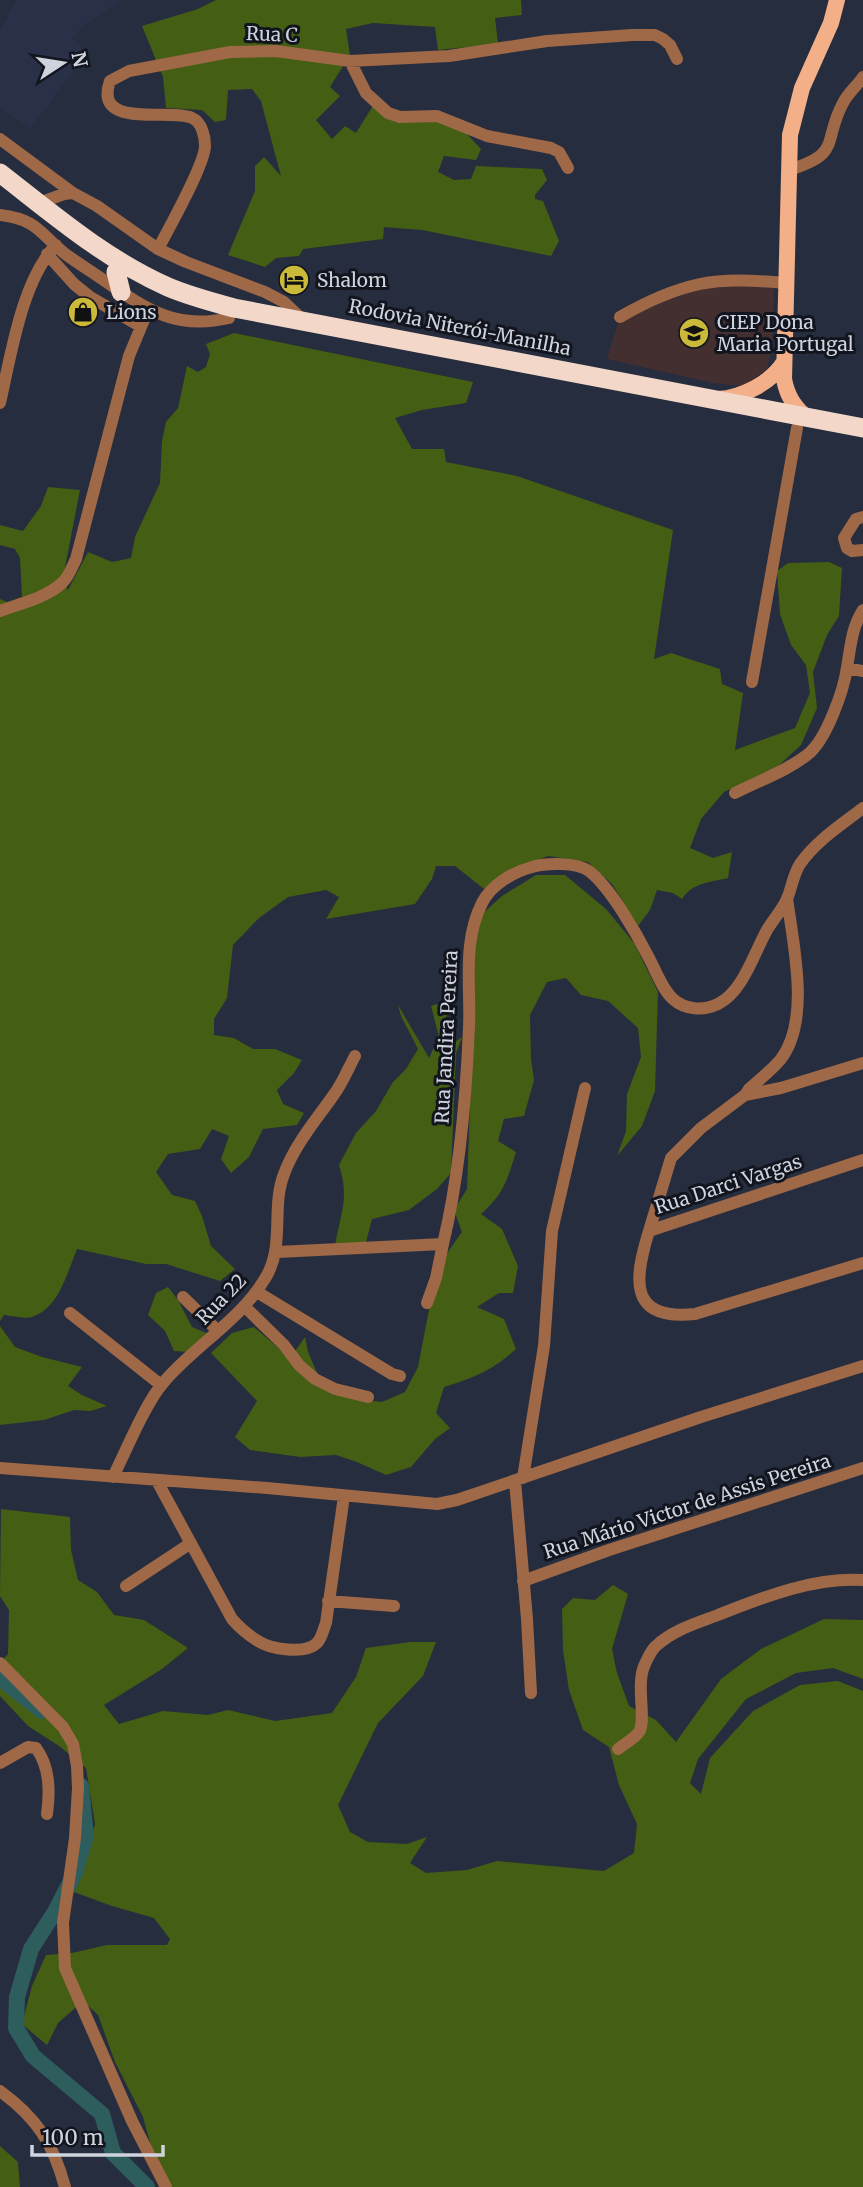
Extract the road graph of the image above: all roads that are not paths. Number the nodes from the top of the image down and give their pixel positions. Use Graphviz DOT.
graph roads {
  1 [pos="837,0"];
  2 [pos="677,60"];
  3 [pos="350,61"];
  4 [pos="863,77"];
  5 [pos="0,139"];
  6 [pos="568,168"];
  7 [pos="789,170"];
  8 [pos="1,175"];
  9 [pos="73,193"];
  10 [pos="0,215"];
  11 [pos="38,215"];
  12 [pos="158,248"];
  13 [pos="52,249"];
  14 [pos="116,272"];
  15 [pos="787,283"];
  16 [pos="121,292"];
  17 [pos="148,310"];
  18 [pos="620,317"];
  19 [pos="229,318"];
  20 [pos="304,321"];
  21 [pos="140,326"];
  22 [pos="784,362"];
  23 [pos="711,399"];
  24 [pos="0,403"];
  25 [pos="801,422"];
  26 [pos="863,428"];
  27 [pos="863,440"];
  28 [pos="863,517"];
  29 [pos="863,550"];
  30 [pos="863,610"];
  31 [pos="0,611"];
  32 [pos="847,668"];
  33 [pos="863,671"];
  34 [pos="752,681"];
  35 [pos="735,793"];
  36 [pos="863,808"];
  37 [pos="787,898"];
  38 [pos="355,1056"];
  39 [pos="863,1063"];
  40 [pos="585,1088"];
  41 [pos="745,1095"];
  42 [pos="863,1160"];
  43 [pos="649,1231"];
  44 [pos="443,1244"];
  45 [pos="277,1252"];
  46 [pos="863,1263"];
  47 [pos="257,1292"];
  48 [pos="183,1297"];
  49 [pos="427,1303"];
  50 [pos="244,1306"];
  51 [pos="70,1313"];
  52 [pos="218,1331"];
  53 [pos="863,1366"];
  54 [pos="400,1376"];
  55 [pos="161,1385"];
  56 [pos="368,1397"];
  57 [pos="0,1468"];
  58 [pos="863,1468"];
  59 [pos="113,1477"];
  60 [pos="519,1480"];
  61 [pos="157,1481"];
  62 [pos="344,1496"];
  63 [pos="191,1544"];
  64 [pos="863,1580"];
  65 [pos="523,1581"];
  66 [pos="126,1586"];
  67 [pos="328,1601"];
  68 [pos="394,1606"];
  69 [pos="0,1663"];
  70 [pos="531,1693"];
  71 [pos="618,1749"];
  72 [pos="0,1763"];
  73 [pos="47,1814"];
  74 [pos="0,2091"];
  75 [pos="65,2187"];
  76 [pos="166,2187"];
  1 -- 7 [label="main road"];
  2 -- 3 [label="street, Rua C"];
  3 -- 6 [label="street"];
  3 -- 12 [label="street, Rua C"];
  4 -- 7 [label="street"];
  5 -- 9 [label="street"];
  7 -- 15 [label="main road"];
  8 -- 11 [label="highway, Rodovia Niterói-Manilha"];
  9 -- 11 [label="street"];
  9 -- 12 [label="street"];
  10 -- 11 [label="street"];
  11 -- 13 [label="street"];
  11 -- 14 [label="highway, Rodovia Niterói-Manilha"];
  11 -- 20 [label="highway, Rodovia Niterói-Manilha"];
  12 -- 20 [label="street"];
  13 -- 16 [label="street"];
  13 -- 21 [label="street"];
  13 -- 24 [label="street"];
  14 -- 16 [label="highway"];
  14 -- 19 [label="highway, Rodovia Niterói-Manilha"];
  15 -- 18 [label="street"];
  15 -- 22 [label="main road"];
  16 -- 17 [label="street"];
  17 -- 19 [label="street"];
  17 -- 21 [label="street"];
  19 -- 25 [label="highway, Rodovia Niterói-Manilha"];
  20 -- 23 [label="highway, Rodovia Niterói-Manilha"];
  21 -- 31 [label="street"];
  22 -- 23 [label="main road"];
  22 -- 25 [label="main road"];
  23 -- 25 [label="highway, Rodovia Niterói-Manilha"];
  25 -- 26 [label="highway, Rodovia Niterói-Manilha"];
  25 -- 27 [label="highway, Rodovia Niterói-Manilha"];
  25 -- 34 [label="street"];
  28 -- 29 [label="street"];
  30 -- 32 [label="street"];
  32 -- 33 [label="street"];
  32 -- 35 [label="street"];
  36 -- 37 [label="street, Rua Jandira Pereira"];
  37 -- 41 [label="street"];
  37 -- 44 [label="street, Rua Jandira Pereira"];
  38 -- 45 [label="street, Rua 22"];
  39 -- 41 [label="street"];
  40 -- 60 [label="street"];
  41 -- 43 [label="street"];
  42 -- 43 [label="street, Rua Darci Vargas"];
  43 -- 46 [label="street, Rua Darci Vargas"];
  44 -- 45 [label="street"];
  44 -- 49 [label="street, Rua Jandira Pereira"];
  45 -- 47 [label="street, Rua 22"];
  47 -- 50 [label="street, Rua 22"];
  47 -- 54 [label="street"];
  48 -- 52 [label="street"];
  50 -- 52 [label="street, Rua 22"];
  50 -- 56 [label="street"];
  51 -- 55 [label="street"];
  52 -- 55 [label="street, Rua 22"];
  53 -- 60 [label="street"];
  55 -- 59 [label="street, Rua 22"];
  57 -- 59 [label="street"];
  58 -- 65 [label="street, Rua Mário Victor de Assis Pereira"];
  59 -- 61 [label="street"];
  60 -- 62 [label="street"];
  60 -- 65 [label="street"];
  61 -- 62 [label="street"];
  61 -- 63 [label="street"];
  62 -- 67 [label="street"];
  63 -- 66 [label="street"];
  63 -- 67 [label="street"];
  64 -- 71 [label="street"];
  65 -- 70 [label="street"];
  67 -- 68 [label="street"];
  69 -- 76 [label="street"];
  72 -- 73 [label="street"];
  74 -- 75 [label="street"];
}
